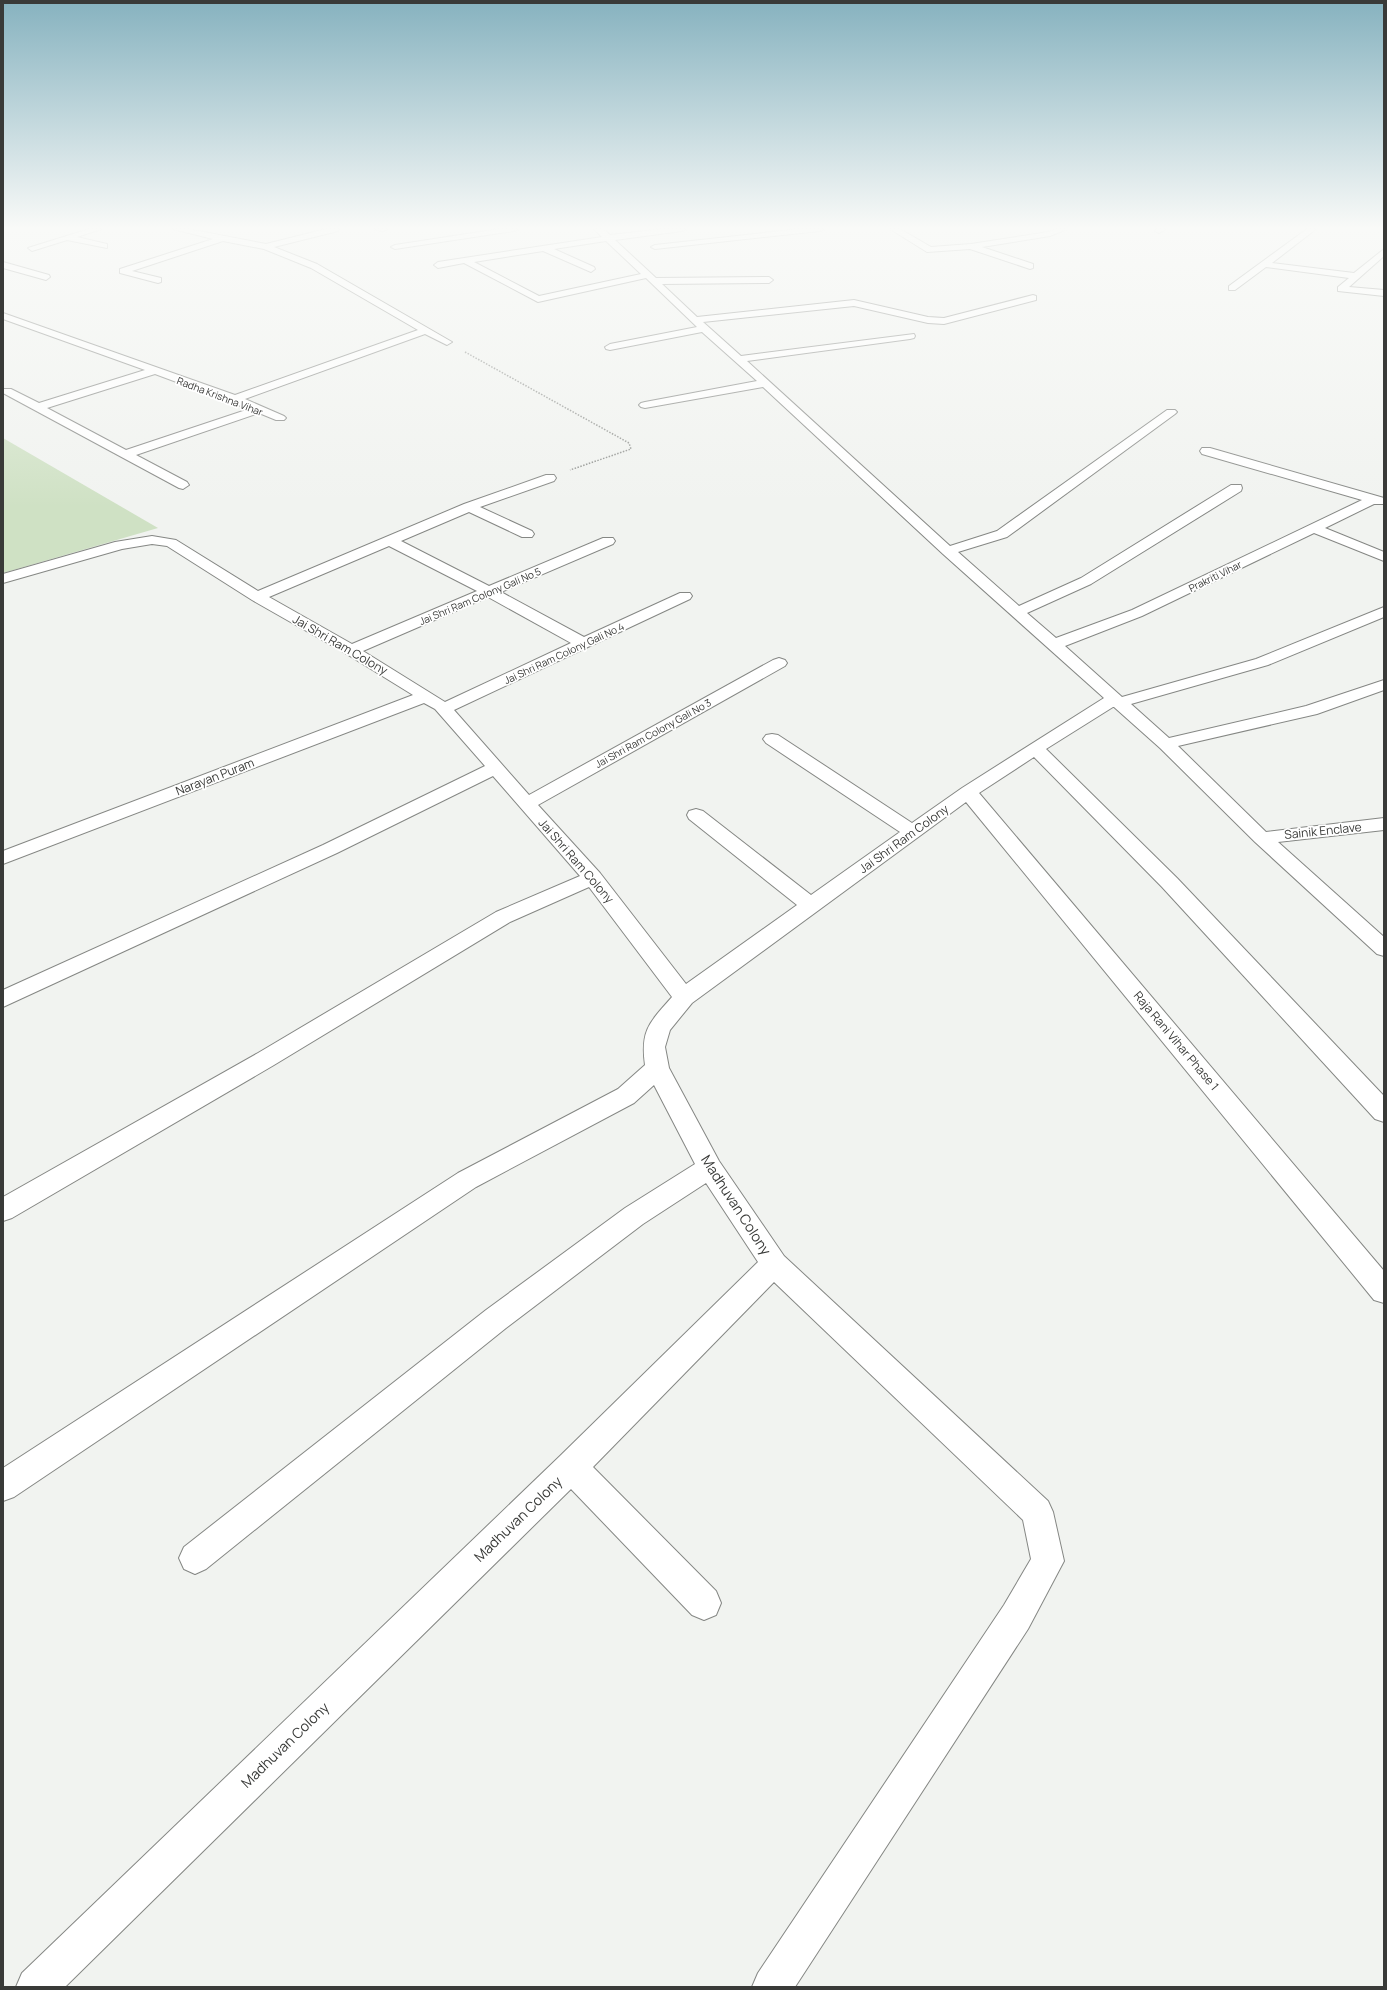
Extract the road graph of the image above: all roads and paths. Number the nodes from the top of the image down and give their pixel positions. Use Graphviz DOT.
graph roads {
  1 [pos="14,322"];
  2 [pos="412,322"];
  3 [pos="697,322"];
  4 [pos="715,322"];
  5 [pos="699,324"];
  6 [pos="426,330"];
  7 [pos="910,336"];
  8 [pos="447,342"];
  9 [pos="610,347"];
  10 [pos="739,359"];
  11 [pos="153,371"];
  12 [pos="764,383"];
  13 [pos="7,390"];
  14 [pos="235,399"];
  15 [pos="645,405"];
  16 [pos="39,407"];
  17 [pos="258,410"];
  18 [pos="1171,412"];
  19 [pos="280,418"];
  20 [pos="1206,451"];
  21 [pos="126,454"];
  22 [pos="567,471"];
  23 [pos="550,478"];
  24 [pos="183,485"];
  25 [pos="1236,488"];
  26 [pos="1379,501"];
  27 [pos="469,507"];
  28 [pos="1313,528"];
  29 [pos="527,534"];
  30 [pos="390,541"];
  31 [pos="608,541"];
  32 [pos="948,551"];
  33 [pos="1384,557"];
  34 [pos="3,579"];
  35 [pos="490,592"];
  36 [pos="685,596"];
  37 [pos="257,597"];
  38 [pos="1017,612"];
  39 [pos="1384,612"];
  40 [pos="584,644"];
  41 [pos="1053,645"];
  42 [pos="351,650"];
  43 [pos="779,663"];
  44 [pos="1384,685"];
  45 [pos="426,696"];
  46 [pos="1116,701"];
  47 [pos="443,709"];
  48 [pos="772,738"];
  49 [pos="1166,744"];
  50 [pos="1036,749"];
  51 [pos="495,768"];
  52 [pos="968,792"];
  53 [pos="526,804"];
  54 [pos="696,815"];
  55 [pos="1384,824"];
  56 [pos="913,832"];
  57 [pos="1262,838"];
  58 [pos="3,858"];
  59 [pos="593,878"];
  60 [pos="812,906"];
  61 [pos="1384,949"];
  62 [pos="684,996"];
  63 [pos="3,1000"];
  64 [pos="657,1068"];
  65 [pos="1384,1112"];
  66 [pos="710,1168"];
  67 [pos="3,1210"];
  68 [pos="774,1264"];
  69 [pos="1384,1291"];
  70 [pos="571,1467"];
  71 [pos="3,1486"];
  72 [pos="195,1558"];
  73 [pos="704,1603"];
  74 [pos="36,1987"];
  75 [pos="772,1987"];
  1 -- 11 [label="street, Radha Krishna Vihar"];
  2 -- 6 [label="street"];
  3 -- 5 [label="street"];
  4 -- 5 [label="street"];
  5 -- 9 [label="street"];
  5 -- 10 [label="street"];
  6 -- 8 [label="street"];
  6 -- 14 [label="street"];
  7 -- 10 [label="street"];
  8 -- 22 [label="path"];
  10 -- 12 [label="street"];
  11 -- 14 [label="street, Radha Krishna Vihar"];
  11 -- 16 [label="street"];
  12 -- 15 [label="street"];
  12 -- 32 [label="street"];
  13 -- 16 [label="street"];
  14 -- 17 [label="street, Radha Krishna Vihar"];
  16 -- 21 [label="street"];
  17 -- 19 [label="street, Radha Krishna Vihar"];
  17 -- 21 [label="street"];
  18 -- 32 [label="street"];
  20 -- 26 [label="street"];
  21 -- 24 [label="street"];
  23 -- 27 [label="street"];
  25 -- 38 [label="street"];
  26 -- 28 [label="street, Prakriti Vihar"];
  27 -- 29 [label="street"];
  27 -- 30 [label="street"];
  28 -- 33 [label="street"];
  28 -- 41 [label="street, Prakriti Vihar"];
  30 -- 35 [label="street"];
  30 -- 37 [label="street"];
  31 -- 35 [label="street, Jai Shri Ram Colony Gali No 5"];
  32 -- 38 [label="street"];
  34 -- 37 [label="street, Jai Shri Ram Colony"];
  35 -- 40 [label="street"];
  35 -- 42 [label="street, Jai Shri Ram Colony Gali No 5"];
  36 -- 40 [label="street, Jai Shri Ram Colony Gali No 4"];
  37 -- 42 [label="street, Jai Shri Ram Colony"];
  38 -- 41 [label="street"];
  39 -- 46 [label="street, Jai Shri Ram Colony"];
  40 -- 47 [label="street, Jai Shri Ram Colony Gali No 4"];
  41 -- 46 [label="street"];
  42 -- 45 [label="street, Jai Shri Ram Colony"];
  43 -- 53 [label="street, Jai Shri Ram Colony Gali No 3"];
  44 -- 49 [label="street"];
  45 -- 47 [label="street, Jai Shri Ram Colony"];
  45 -- 58 [label="street, Narayan Puram"];
  46 -- 49 [label="street"];
  46 -- 50 [label="street, Jai Shri Ram Colony"];
  47 -- 51 [label="street, Jai Shri Ram Colony"];
  48 -- 56 [label="street"];
  49 -- 57 [label="street"];
  50 -- 52 [label="street, Jai Shri Ram Colony"];
  50 -- 65 [label="street"];
  51 -- 53 [label="street, Jai Shri Ram Colony"];
  51 -- 63 [label="street"];
  52 -- 56 [label="street, Jai Shri Ram Colony"];
  52 -- 69 [label="street, Raja Rani Vihar Phase 1"];
  53 -- 59 [label="street, Jai Shri Ram Colony"];
  54 -- 60 [label="street"];
  55 -- 57 [label="street, Sainik Enclave"];
  56 -- 60 [label="street, Jai Shri Ram Colony"];
  57 -- 61 [label="street"];
  59 -- 62 [label="street, Jai Shri Ram Colony"];
  59 -- 67 [label="street"];
  60 -- 62 [label="street, Jai Shri Ram Colony"];
  62 -- 64 [label="street, Madhuvan Colony"];
  64 -- 66 [label="street, Madhuvan Colony"];
  64 -- 71 [label="street"];
  66 -- 68 [label="street, Madhuvan Colony"];
  66 -- 72 [label="street"];
  68 -- 70 [label="street, Madhuvan Colony"];
  68 -- 75 [label="street"];
  70 -- 73 [label="street"];
  70 -- 74 [label="street, Madhuvan Colony"];
}
